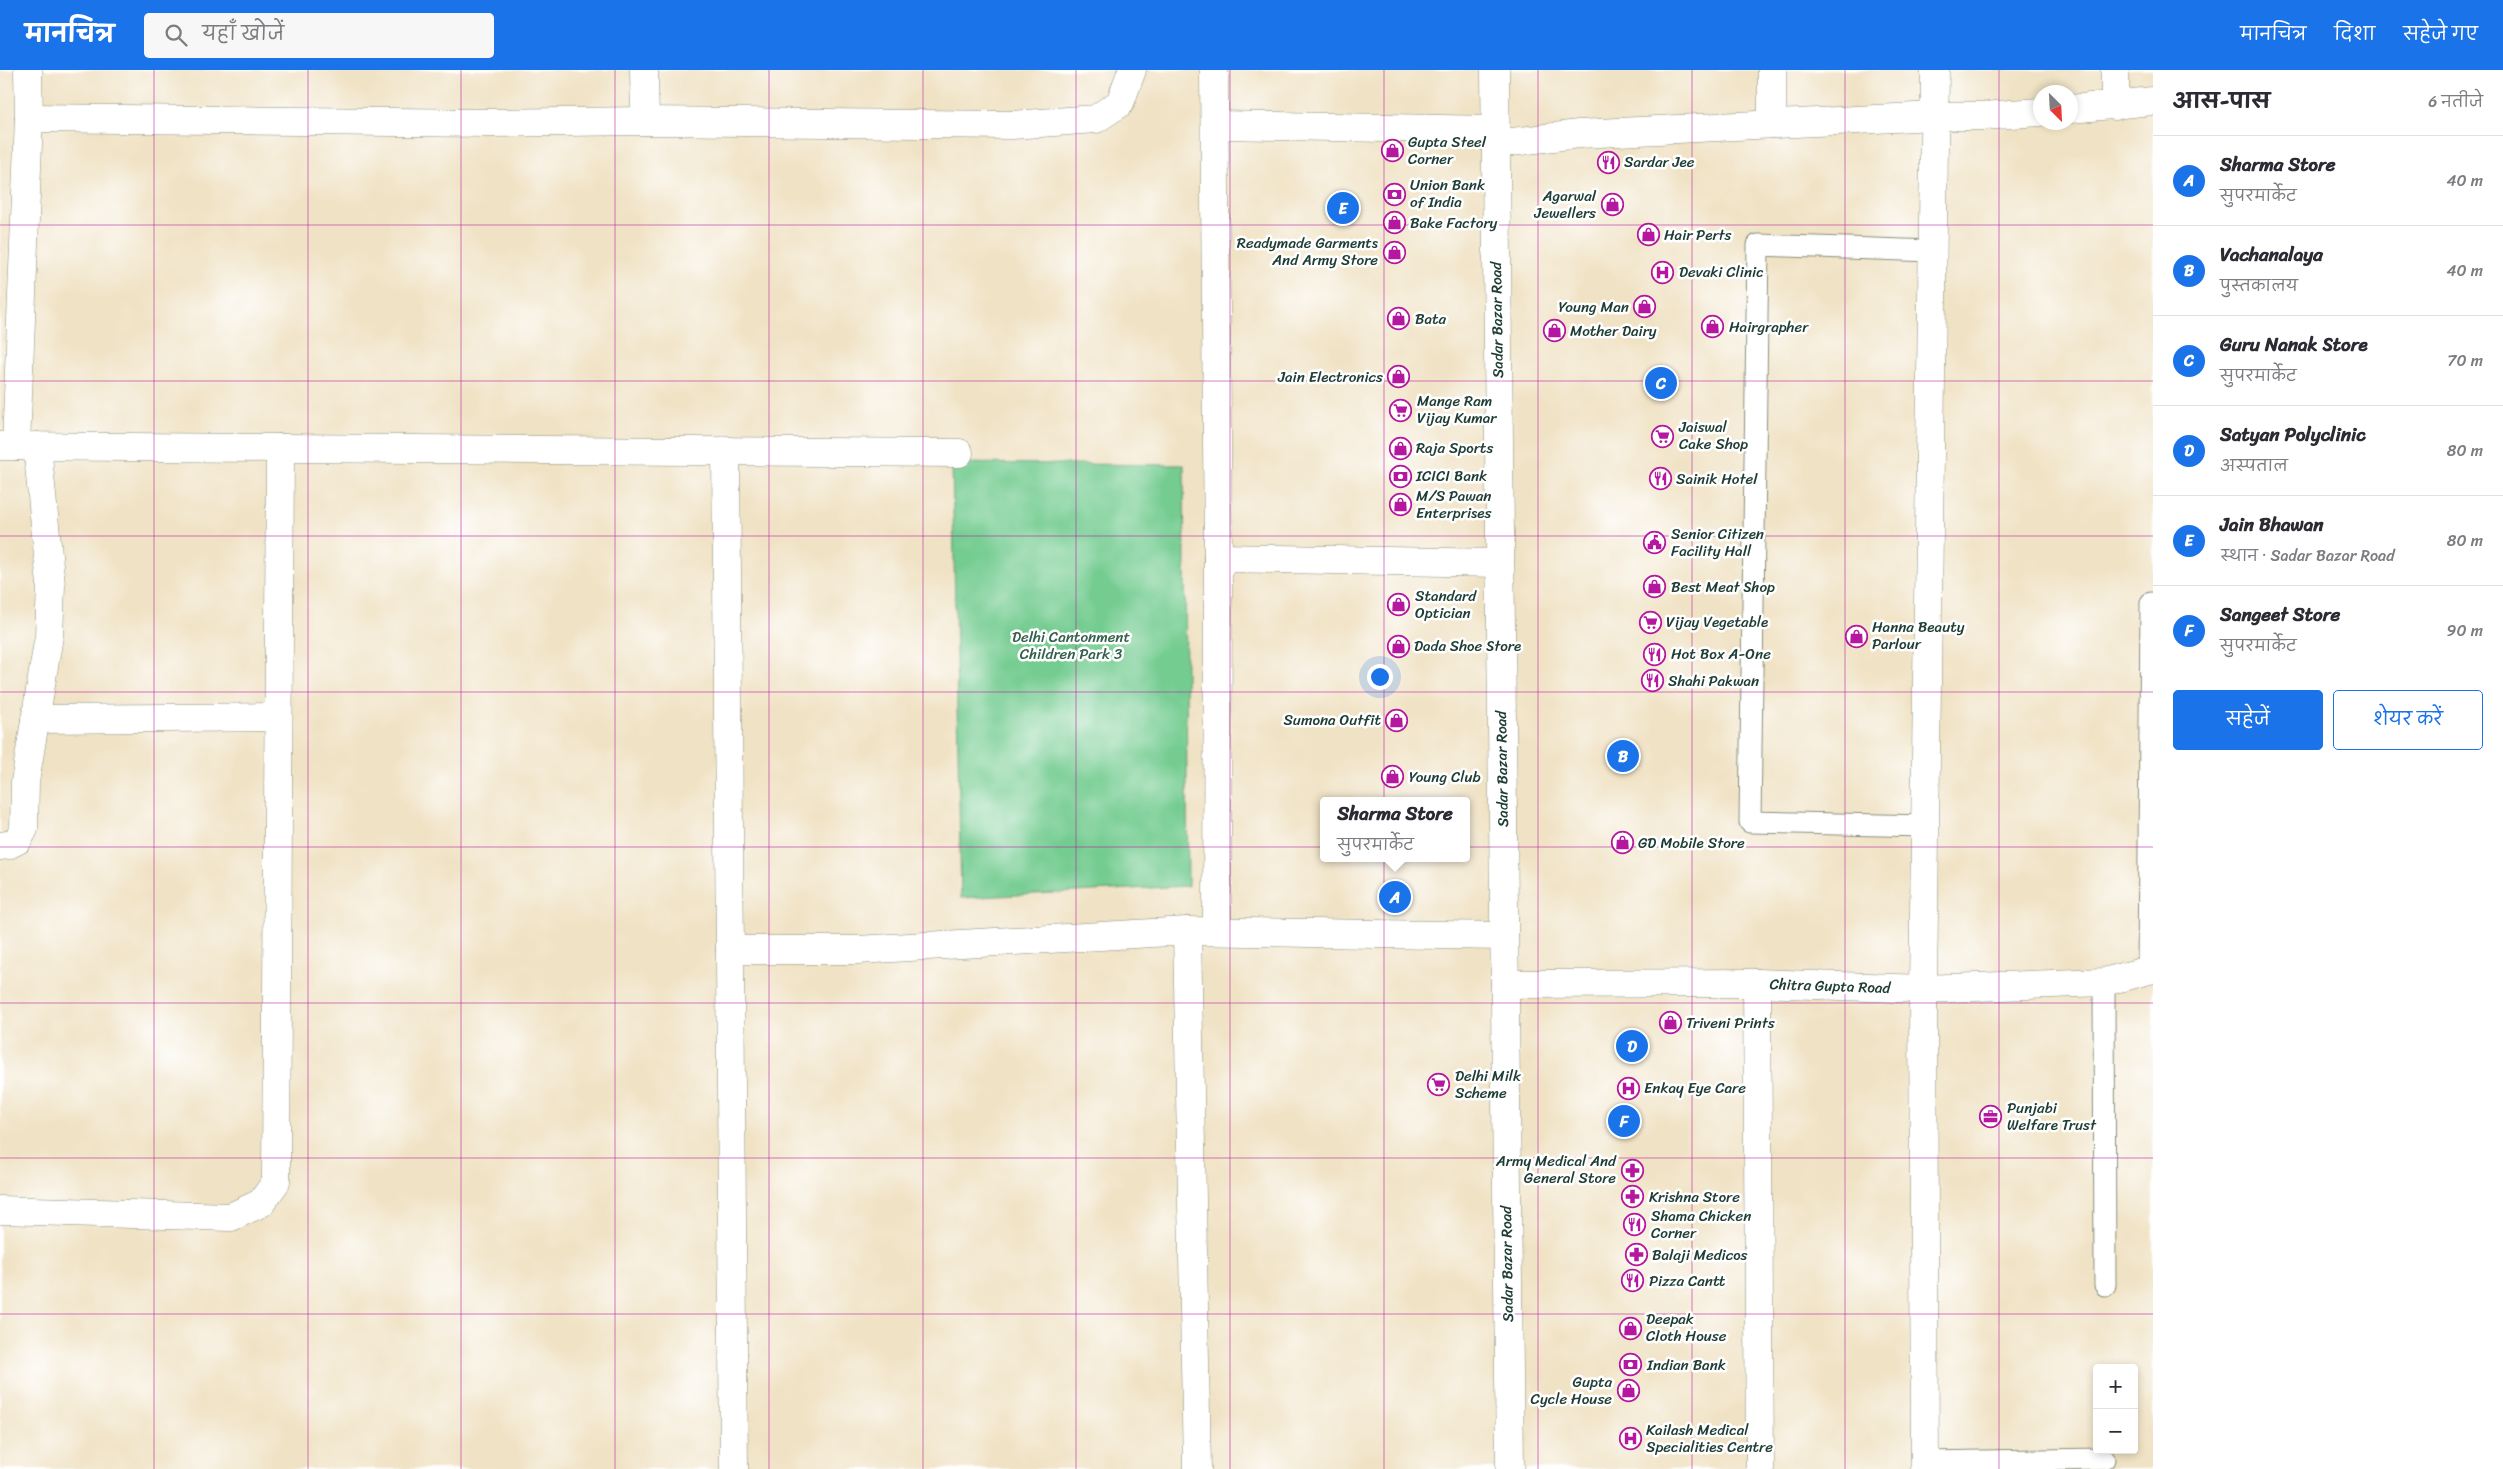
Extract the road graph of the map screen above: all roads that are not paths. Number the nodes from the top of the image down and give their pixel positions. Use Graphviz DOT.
graph roads {
  1 [pos="28,70"];
  2 [pos="644,70"];
  3 [pos="1132,70"];
  4 [pos="1214,70"];
  5 [pos="1495,70"];
  6 [pos="1772,70"];
  7 [pos="1935,70"];
  8 [pos="2115,70"];
  9 [pos="2153,101"];
  10 [pos="2115,106"];
  11 [pos="2078,108"];
  12 [pos="2033,112"];
  13 [pos="1935,116"];
  14 [pos="29,118"];
  15 [pos="645,122"];
  16 [pos="1772,124"];
  17 [pos="1216,125"];
  18 [pos="1495,137"];
  19 [pos="1933,251"];
  20 [pos="18,446"];
  21 [pos="280,448"];
  22 [pos="726,450"];
  23 [pos="959,453"];
  24 [pos="1218,558"];
  25 [pos="1500,563"];
  26 [pos="2151,603"];
  27 [pos="278,717"];
  28 [pos="35,720"];
  29 [pos="1925,826"];
  30 [pos="0,846"];
  31 [pos="1187,931"];
  32 [pos="1216,931"];
  33 [pos="1504,936"];
  34 [pos="730,950"];
  35 [pos="2151,970"];
  36 [pos="2104,982"];
  37 [pos="1757,983"];
  38 [pos="1505,984"];
  39 [pos="1923,989"];
  40 [pos="0,1210"];
  41 [pos="2104,1285"];
  42 [pos="2104,1458"];
  43 [pos="1925,1465"];
  44 [pos="734,1469"];
  45 [pos="1197,1469"];
  46 [pos="1510,1469"];
  47 [pos="1760,1469"];
  1 -- 14 [label="street"];
  2 -- 15 [label="street"];
  3 -- 15 [label="street"];
  4 -- 17 [label="street"];
  5 -- 18 [label="street, Sadar Bazar Road"];
  6 -- 16 [label="street"];
  7 -- 13 [label="street"];
  8 -- 10 [label="street"];
  9 -- 10 [label="street"];
  10 -- 11 [label="street"];
  12 -- 13 [label="street"];
  13 -- 16 [label="street"];
  13 -- 19 [label="street"];
  14 -- 15 [label="street"];
  14 -- 20 [label="street"];
  16 -- 18 [label="street"];
  17 -- 18 [label="street"];
  17 -- 24 [label="street"];
  18 -- 25 [label="street, Sadar Bazar Road"];
  19 -- 29 [label="street"];
  19 -- 29 [label="lane"];
  20 -- 21 [label="street"];
  20 -- 28 [label="street"];
  21 -- 22 [label="street"];
  21 -- 27 [label="street"];
  22 -- 23 [label="street"];
  22 -- 34 [label="street"];
  24 -- 25 [label="street"];
  24 -- 32 [label="street"];
  25 -- 33 [label="street, Sadar Bazar Road"];
  26 -- 35 [label="lane"];
  27 -- 28 [label="street"];
  27 -- 40 [label="street"];
  28 -- 30 [label="street"];
  29 -- 39 [label="street"];
  31 -- 32 [label="street"];
  31 -- 34 [label="street"];
  31 -- 45 [label="street"];
  32 -- 33 [label="street"];
  33 -- 38 [label="street, Sadar Bazar Road"];
  34 -- 44 [label="street"];
  35 -- 36 [label="street, Chitra Gupta Road"];
  36 -- 39 [label="street, Chitra Gupta Road"];
  36 -- 41 [label="lane"];
  37 -- 38 [label="street, Chitra Gupta Road"];
  37 -- 39 [label="street, Chitra Gupta Road"];
  37 -- 47 [label="street"];
  38 -- 46 [label="street, Sadar Bazar Road"];
  39 -- 43 [label="street"];
  42 -- 43 [label="lane"];
}
